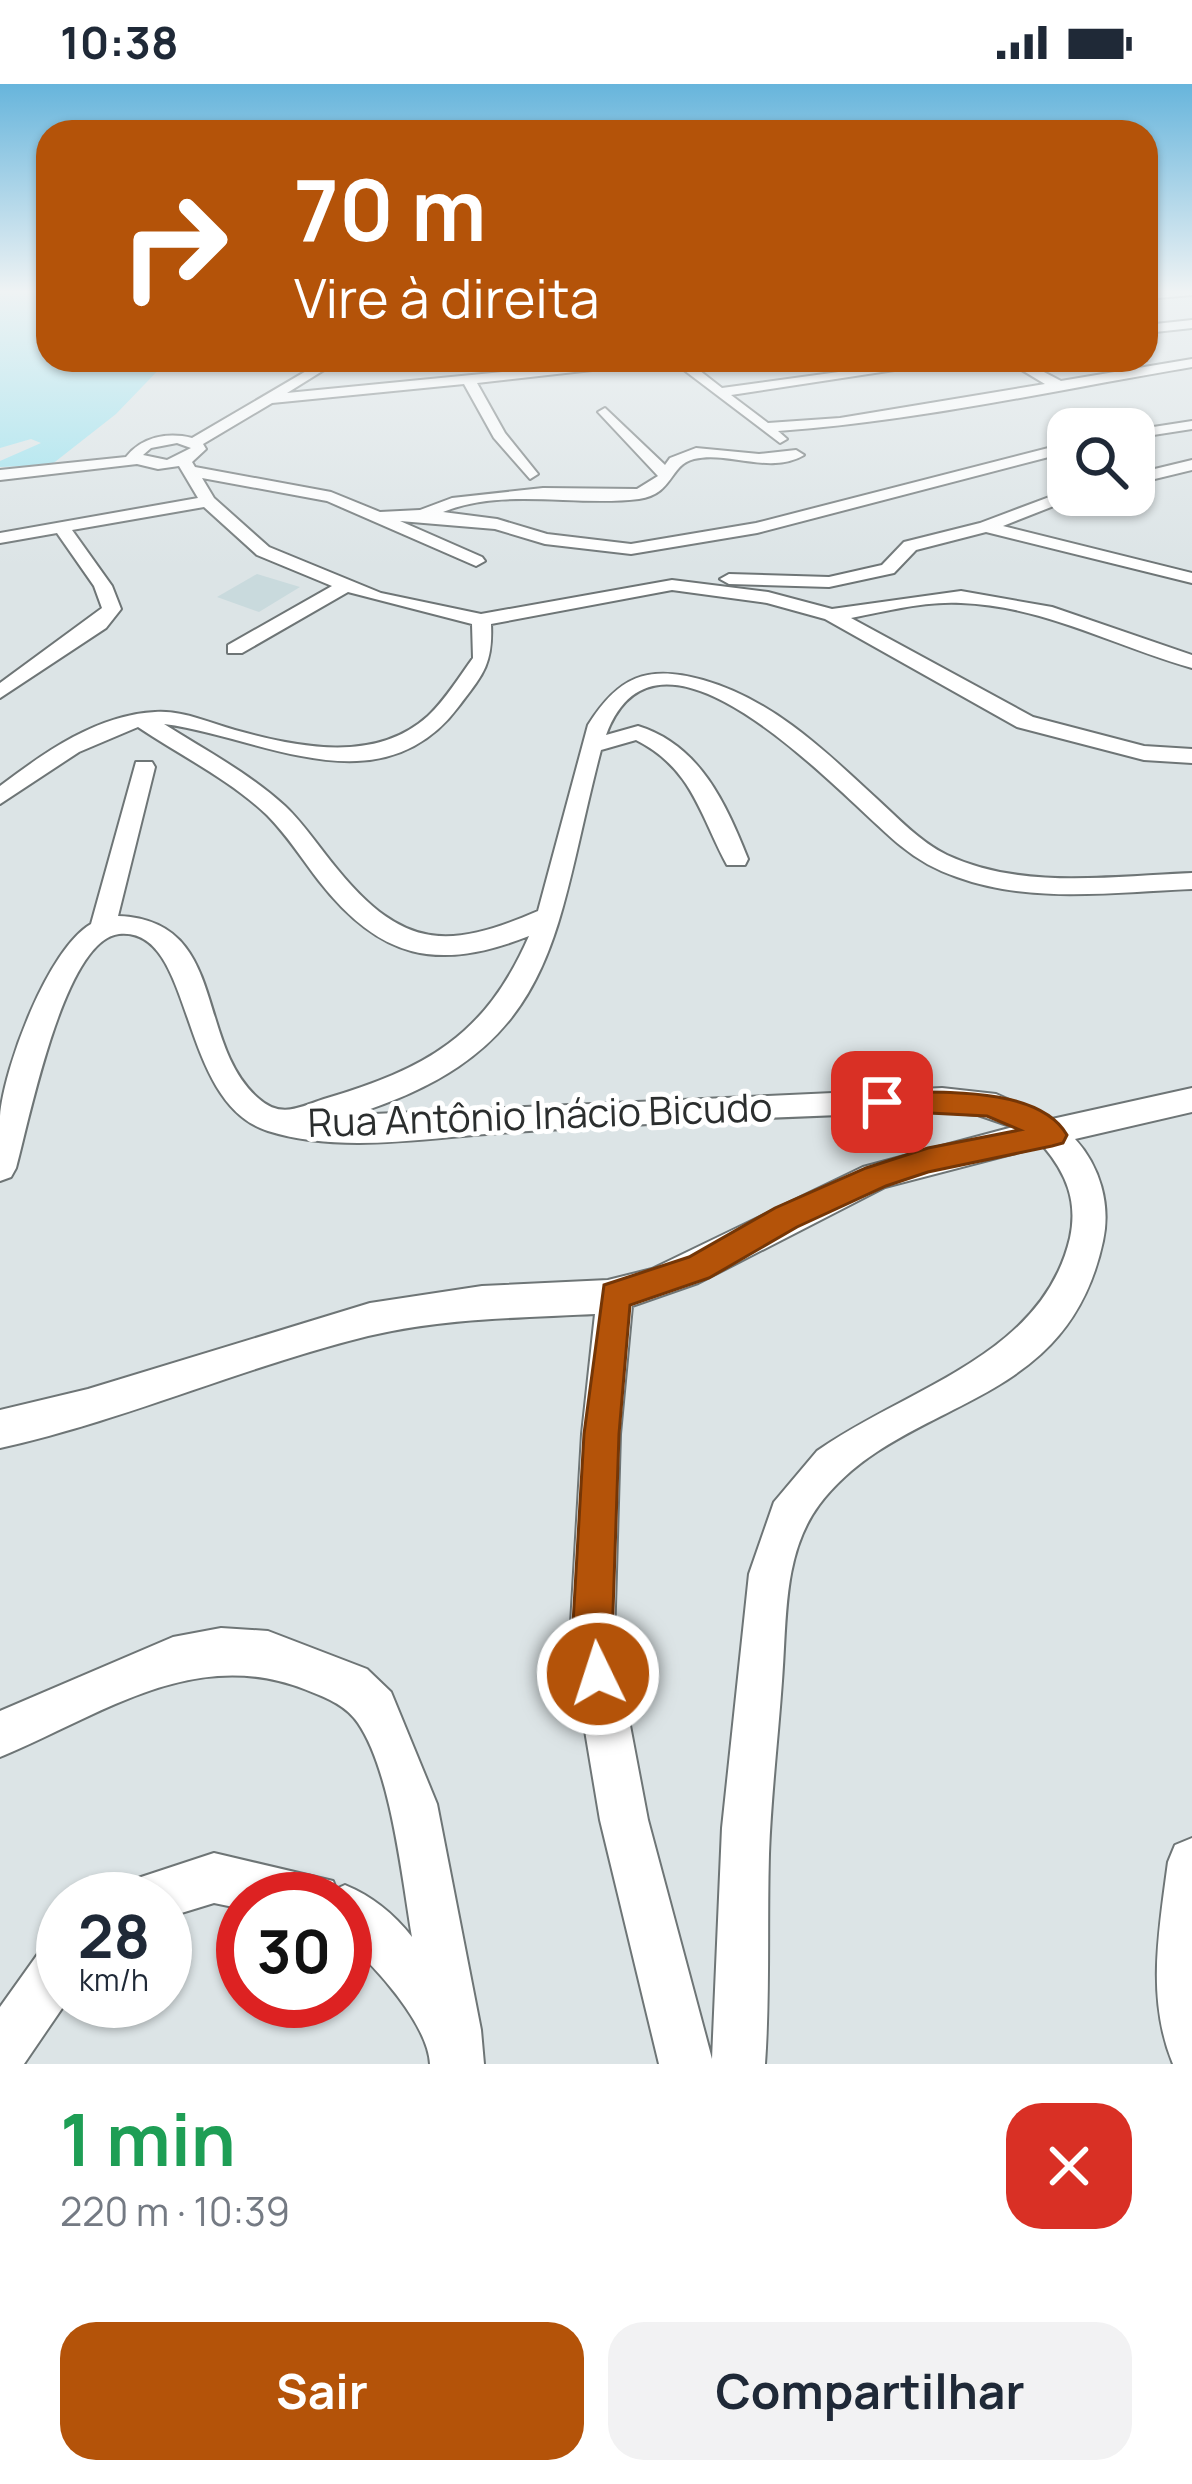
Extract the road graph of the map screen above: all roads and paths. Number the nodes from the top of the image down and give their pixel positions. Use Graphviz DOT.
graph roads {
  1 [pos="299,382"];
  2 [pos="474,382"];
  3 [pos="707,382"];
  4 [pos="790,382"];
  5 [pos="1053,382"];
  6 [pos="1093,382"];
  7 [pos="470,383"];
  8 [pos="1064,388"];
  9 [pos="720,392"];
  10 [pos="273,399"];
  11 [pos="605,412"];
  12 [pos="1192,425"];
  13 [pos="766,427"];
  14 [pos="1155,431"];
  15 [pos="194,442"];
  16 [pos="1047,453"];
  17 [pos="136,460"];
  18 [pos="185,465"];
  19 [pos="1192,465"];
  20 [pos="1155,473"];
  21 [pos="530,474"];
  22 [pos="0,475"];
  23 [pos="668,478"];
  24 [pos="208,501"];
  25 [pos="1047,503"];
  26 [pos="423,515"];
  27 [pos="381,518"];
  28 [pos="986,527"];
  29 [pos="62,528"];
  30 [pos="0,538"];
  31 [pos="476,561"];
  32 [pos="1192,578"];
  33 [pos="347,585"];
  34 [pos="672,585"];
  35 [pos="832,615"];
  36 [pos="481,620"];
  37 [pos="235,649"];
  38 [pos="1192,662"];
  39 [pos="0,692"];
  40 [pos="141,719"];
  41 [pos="591,746"];
  42 [pos="1192,756"];
  43 [pos="144,767"];
  44 [pos="0,797"];
  45 [pos="736,859"];
  46 [pos="1192,881"];
  47 [pos="550,916"];
  48 [pos="103,929"];
  49 [pos="1192,1100"];
  50 [pos="286,1123"];
  51 [pos="1052,1135"];
  52 [pos="0,1168"];
  53 [pos="615,1295"];
  54 [pos="0,1429"];
  55 [pos="0,1733"];
  56 [pos="1192,1862"];
  57 [pos="372,1931"];
  58 [pos="36,2001"];
  59 [pos="1192,2046"];
  60 [pos="463,2053"];
  61 [pos="0,2054"];
  62 [pos="686,2064"];
  63 [pos="738,2064"];
  1 -- 10 [label="street"];
  2 -- 7 [label="street"];
  3 -- 9 [label="street"];
  4 -- 9 [label="street"];
  5 -- 8 [label="street"];
  6 -- 8 [label="street"];
  7 -- 10 [label="street"];
  7 -- 21 [label="street"];
  8 -- 13 [label="street"];
  9 -- 13 [label="street"];
  10 -- 15 [label="street"];
  11 -- 23 [label="street"];
  12 -- 14 [label="street"];
  13 -- 23 [label="street"];
  15 -- 17 [label="street"];
  15 -- 18 [label="street"];
  16 -- 26 [label="street"];
  17 -- 18 [label="street"];
  17 -- 22 [label="street"];
  18 -- 24 [label="street"];
  18 -- 27 [label="street"];
  19 -- 20 [label="street"];
  23 -- 26 [label="street"];
  24 -- 29 [label="street"];
  24 -- 33 [label="street"];
  25 -- 28 [label="street"];
  26 -- 27 [label="street"];
  27 -- 31 [label="street"];
  28 -- 32 [label="street"];
  28 -- 34 [label="street"];
  29 -- 30 [label="street"];
  29 -- 39 [label="street"];
  33 -- 36 [label="street"];
  33 -- 37 [label="street"];
  34 -- 35 [label="street"];
  34 -- 36 [label="street"];
  35 -- 38 [label="street"];
  35 -- 42 [label="street"];
  36 -- 40 [label="street"];
  40 -- 44 [label="street"];
  40 -- 47 [label="street"];
  41 -- 45 [label="street"];
  41 -- 46 [label="street"];
  41 -- 47 [label="street"];
  43 -- 48 [label="street"];
  47 -- 50 [label="street"];
  48 -- 50 [label="street, Rua Antônio Inácio Bicudo"];
  48 -- 52 [label="street"];
  49 -- 51 [label="street"];
  50 -- 51 [label="street, Rua Antônio Inácio Bicudo"];
  51 -- 53 [label="street"];
  51 -- 63 [label="street, Rua Antônio Inácio Bicudo"];
  53 -- 54 [label="street"];
  53 -- 62 [label="street"];
  55 -- 60 [label="street"];
  56 -- 59 [label="street"];
  57 -- 60 [label="street"];
  58 -- 61 [label="street"];
}
